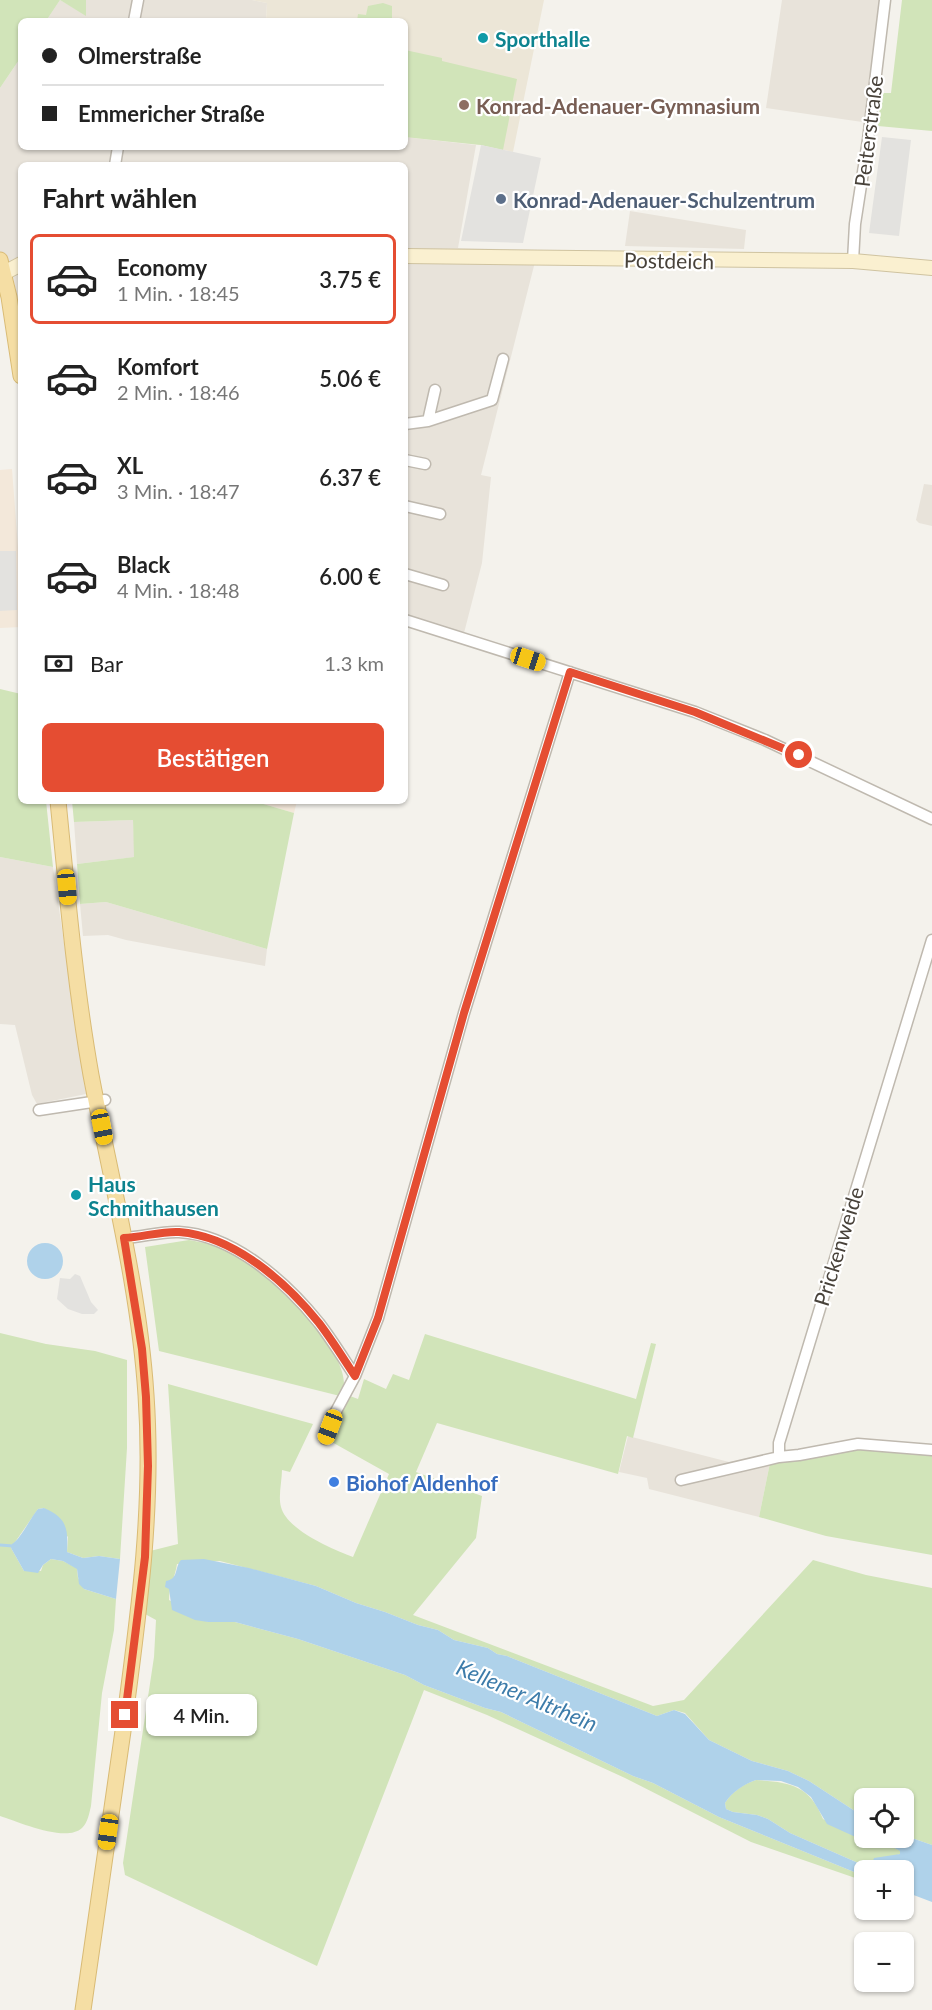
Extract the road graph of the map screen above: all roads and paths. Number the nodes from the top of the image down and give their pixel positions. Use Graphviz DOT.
graph roads {
  1 [pos="138,0"];
  2 [pos="885,0"];
  3 [pos="135,18"];
  4 [pos="408,256"];
  5 [pos="854,261"];
  6 [pos="18,264"];
  7 [pos="2,266"];
  8 [pos="932,268"];
  9 [pos="18,356"];
  10 [pos="503,358"];
  11 [pos="435,390"];
  12 [pos="428,421"];
  13 [pos="408,424"];
  14 [pos="408,461"];
  15 [pos="425,464"];
  16 [pos="408,507"];
  17 [pos="440,514"];
  18 [pos="408,575"];
  19 [pos="443,585"];
  20 [pos="408,621"];
  21 [pos="570,672"];
  22 [pos="58,804"];
  23 [pos="932,819"];
  24 [pos="932,940"];
  25 [pos="101,1101"];
  26 [pos="39,1110"];
  27 [pos="124,1238"];
  28 [pos="355,1376"];
  29 [pos="325,1439"];
  30 [pos="932,1450"];
  31 [pos="779,1456"];
  32 [pos="681,1480"];
  33 [pos="83,2010"];
  1 -- 3 [label="street"];
  2 -- 5 [label="street, Peiterstraße"];
  4 -- 5 [label="main road, Postdeich"];
  5 -- 8 [label="main road, Postdeich"];
  6 -- 7 [label="main road"];
  7 -- 9 [label="main road"];
  10 -- 12 [label="street"];
  11 -- 12 [label="street"];
  12 -- 13 [label="street"];
  14 -- 15 [label="street"];
  16 -- 17 [label="street"];
  18 -- 19 [label="street"];
  20 -- 21 [label="street"];
  21 -- 23 [label="street"];
  21 -- 28 [label="street"];
  22 -- 25 [label="main road"];
  24 -- 31 [label="street, Prickenweide"];
  25 -- 26 [label="street"];
  25 -- 27 [label="main road"];
  27 -- 28 [label="street"];
  27 -- 33 [label="main road"];
  28 -- 29 [label="street"];
  30 -- 31 [label="street"];
  31 -- 32 [label="street"];
}
